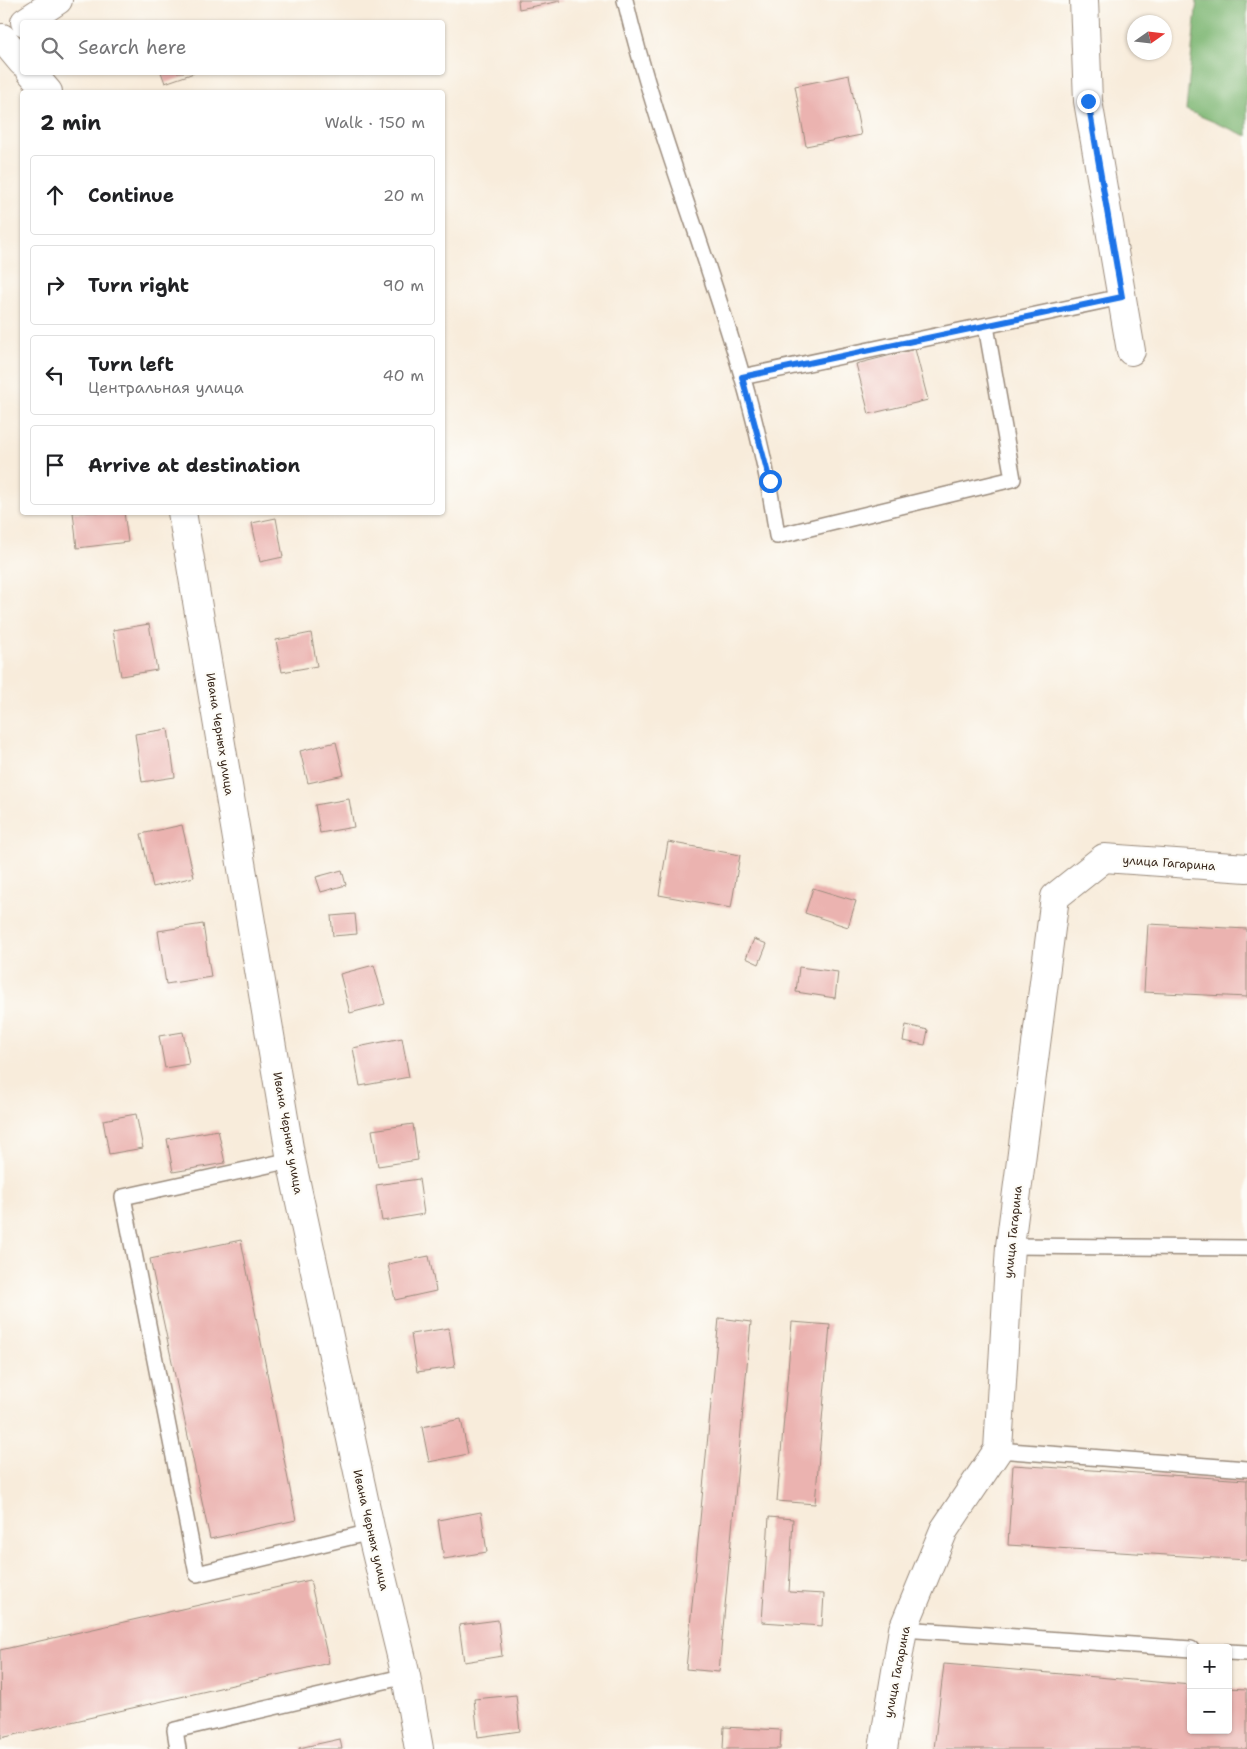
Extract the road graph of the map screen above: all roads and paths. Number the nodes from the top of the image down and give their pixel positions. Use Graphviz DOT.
graph roads {
  1 [pos="58,0"];
  2 [pos="625,0"];
  3 [pos="1084,0"];
  4 [pos="28,20"];
  5 [pos="12,31"];
  6 [pos="20,56"];
  7 [pos="34,75"];
  8 [pos="46,90"];
  9 [pos="1122,297"];
  10 [pos="986,326"];
  11 [pos="1131,351"];
  12 [pos="742,377"];
  13 [pos="183,515"];
  14 [pos="1247,868"];
  15 [pos="291,1160"];
  16 [pos="1010,1246"];
  17 [pos="1247,1248"];
  18 [pos="998,1450"];
  19 [pos="1247,1469"];
  20 [pos="371,1532"];
  21 [pos="904,1629"];
  22 [pos="1187,1649"];
  23 [pos="1232,1652"];
  24 [pos="1247,1653"];
  25 [pos="406,1676"];
  26 [pos="178,1749"];
  27 [pos="419,1749"];
  28 [pos="883,1749"];
  1 -- 4 [label="street"];
  2 -- 12 [label="lane"];
  3 -- 9 [label="street"];
  5 -- 6 [label="street"];
  7 -- 8 [label="street"];
  9 -- 10 [label="lane"];
  9 -- 11 [label="street"];
  10 -- 12 [label="lane"];
  10 -- 12 [label="lane"];
  13 -- 15 [label="street, Ивана Черных улица"];
  14 -- 16 [label="street, улица Гагарина"];
  15 -- 20 [label="street, Ивана Черных улица"];
  15 -- 20 [label="lane"];
  16 -- 17 [label="lane"];
  16 -- 18 [label="street, улица Гагарина"];
  18 -- 19 [label="lane"];
  18 -- 21 [label="street, улица Гагарина"];
  20 -- 25 [label="street, Ивана Черных улица"];
  21 -- 22 [label="lane"];
  21 -- 28 [label="street, улица Гагарина"];
  23 -- 24 [label="lane"];
  25 -- 26 [label="lane"];
  25 -- 27 [label="street, Ивана Черных улица"];
}
